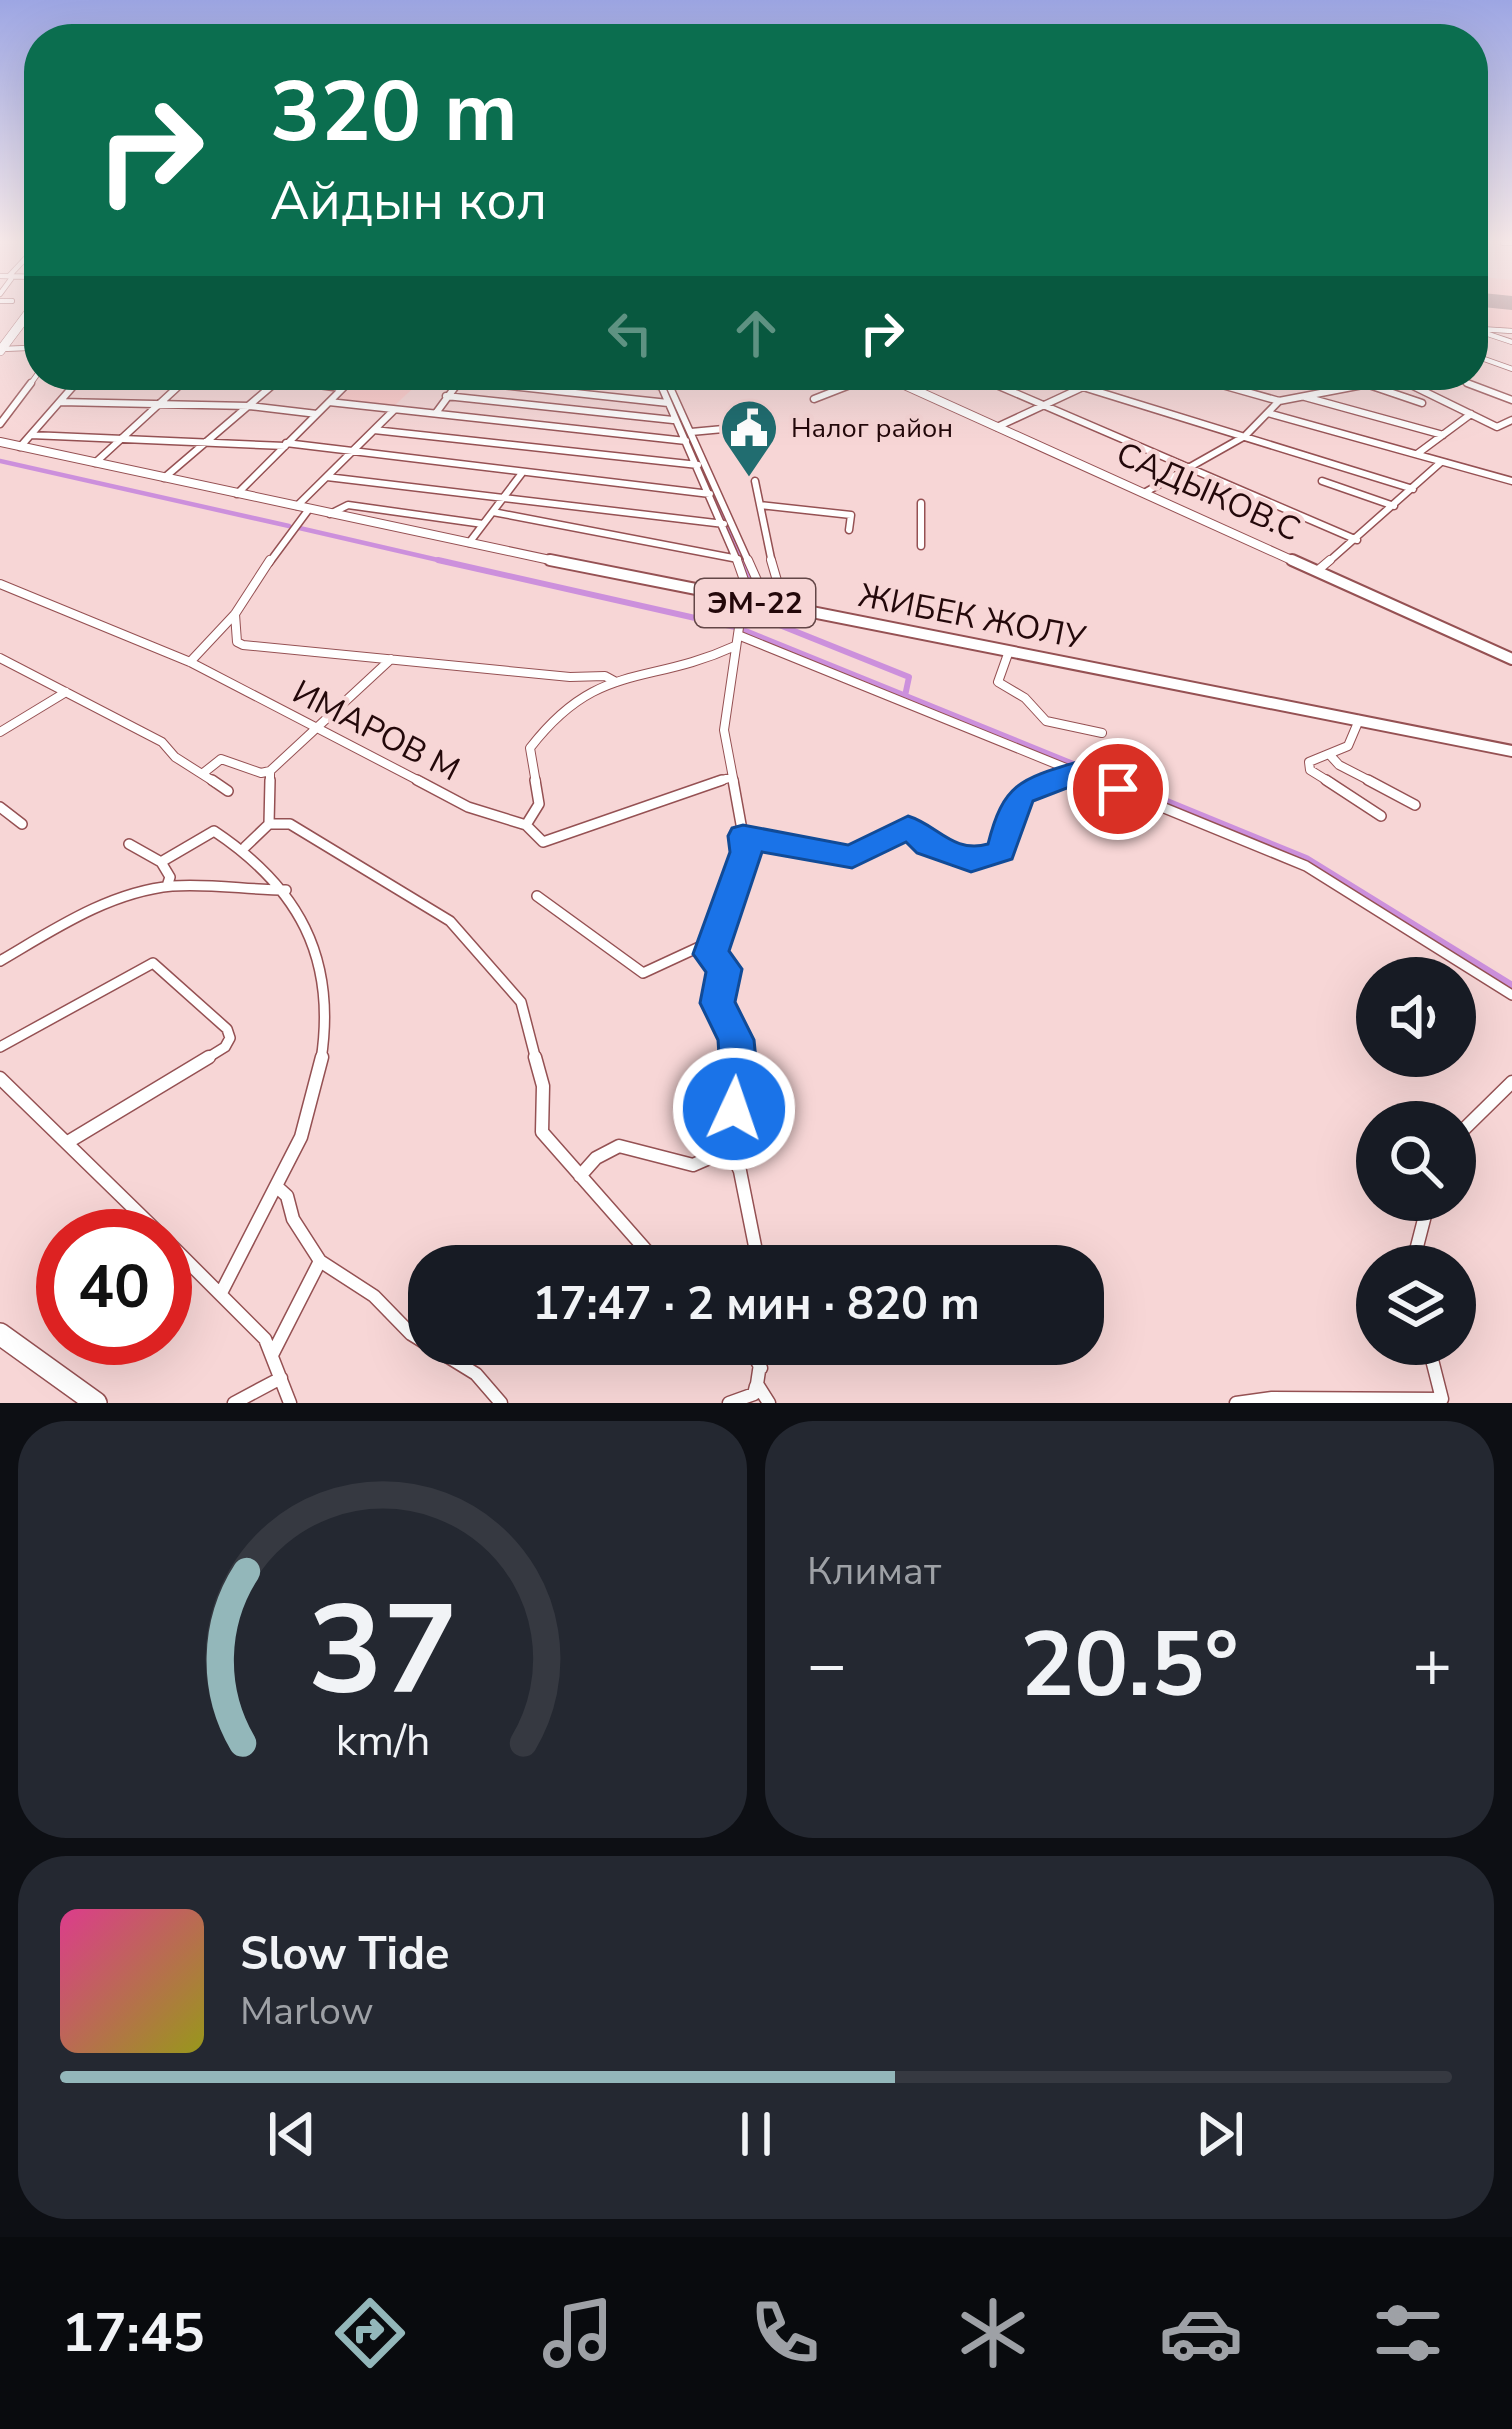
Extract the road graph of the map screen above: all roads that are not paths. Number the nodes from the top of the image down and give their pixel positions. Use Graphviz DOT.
graph roads {
  1 [pos="24,318"];
  2 [pos="1,350"];
  3 [pos="26,390"];
  4 [pos="71,390"];
  5 [pos="173,390"];
  6 [pos="268,390"];
  7 [pos="341,390"];
  8 [pos="451,390"];
  9 [pos="560,390"];
  10 [pos="664,390"];
  11 [pos="668,390"];
  12 [pos="838,390"];
  13 [pos="912,390"];
  14 [pos="1008,390"];
  15 [pos="1079,390"];
  16 [pos="1090,390"];
  17 [pos="1241,390"];
  18 [pos="1336,390"];
  19 [pos="1385,390"];
  20 [pos="1422,390"];
  21 [pos="1304,396"];
  22 [pos="446,397"];
  23 [pos="814,399"];
  24 [pos="1280,401"];
  25 [pos="61,402"];
  26 [pos="329,402"];
  27 [pos="669,403"];
  28 [pos="1423,403"];
  29 [pos="157,404"];
  30 [pos="249,406"];
  31 [pos="1045,406"];
  32 [pos="395,409"];
  33 [pos="436,413"];
  34 [pos="1268,413"];
  35 [pos="317,414"];
  36 [pos="1471,414"];
  37 [pos="673,420"];
  38 [pos="1512,420"];
  39 [pos="0,424"];
  40 [pos="997,427"];
  41 [pos="734,428"];
  42 [pos="374,430"];
  43 [pos="31,435"];
  44 [pos="1443,435"];
  45 [pos="688,436"];
  46 [pos="1245,436"];
  47 [pos="122,438"];
  48 [pos="211,440"];
  49 [pos="0,442"];
  50 [pos="285,444"];
  51 [pos="20,447"];
  52 [pos="352,452"];
  53 [pos="1416,455"];
  54 [pos="1441,462"];
  55 [pos="95,463"];
  56 [pos="698,465"];
  57 [pos="1190,467"];
  58 [pos="522,472"];
  59 [pos="327,477"];
  60 [pos="164,478"];
  61 [pos="755,481"];
  62 [pos="1322,481"];
  63 [pos="1512,481"];
  64 [pos="1413,489"];
  65 [pos="1144,493"];
  66 [pos="237,494"];
  67 [pos="710,494"];
  68 [pos="503,497"];
  69 [pos="921,503"];
  70 [pos="760,505"];
  71 [pos="1395,506"];
  72 [pos="303,508"];
  73 [pos="493,512"];
  74 [pos="331,514"];
  75 [pos="483,524"];
  76 [pos="724,524"];
  77 [pos="849,530"];
  78 [pos="1358,540"];
  79 [pos="469,543"];
  80 [pos="921,546"];
  81 [pos="738,559"];
  82 [pos="1317,571"];
  83 [pos="0,584"];
  84 [pos="748,601"];
  85 [pos="768,606"];
  86 [pos="786,610"];
  87 [pos="236,614"];
  88 [pos="737,640"];
  89 [pos="1009,651"];
  90 [pos="0,658"];
  91 [pos="391,659"];
  92 [pos="1512,659"];
  93 [pos="190,662"];
  94 [pos="616,682"];
  95 [pos="67,691"];
  96 [pos="1359,718"];
  97 [pos="316,728"];
  98 [pos="0,732"];
  99 [pos="1102,733"];
  100 [pos="1512,751"];
  101 [pos="1329,754"];
  102 [pos="270,771"];
  103 [pos="1077,772"];
  104 [pos="202,774"];
  105 [pos="732,777"];
  106 [pos="229,791"];
  107 [pos="1415,805"];
  108 [pos="0,807"];
  109 [pos="1382,816"];
  110 [pos="22,824"];
  111 [pos="269,824"];
  112 [pos="526,825"];
  113 [pos="743,836"];
  114 [pos="129,844"];
  115 [pos="244,847"];
  116 [pos="161,862"];
  117 [pos="167,886"];
  118 [pos="287,890"];
  119 [pos="537,896"];
  120 [pos="712,941"];
  121 [pos="0,961"];
  122 [pos="1512,995"];
  123 [pos="0,1046"];
  124 [pos="0,1078"];
  125 [pos="1512,1082"];
  126 [pos="1476,1121"];
  127 [pos="68,1142"];
  128 [pos="730,1149"];
  129 [pos="580,1176"];
  130 [pos="277,1186"];
  131 [pos="135,1209"];
  132 [pos="641,1245"];
  133 [pos="755,1245"];
  134 [pos="320,1262"];
  135 [pos="192,1264"];
  136 [pos="222,1291"];
  137 [pos="0,1334"];
  138 [pos="272,1356"];
  139 [pos="759,1365"];
  140 [pos="761,1365"];
  141 [pos="1433,1365"];
  142 [pos="761,1369"];
  143 [pos="281,1378"];
  144 [pos="757,1384"];
  145 [pos="96,1403"];
  146 [pos="234,1403"];
  147 [pos="290,1403"];
  148 [pos="502,1403"];
  149 [pos="729,1403"];
  150 [pos="769,1403"];
  151 [pos="1236,1403"];
  1 -- 2 [label="highway"];
  3 -- 39 [label="street"];
  4 -- 25 [label="street"];
  5 -- 29 [label="street"];
  6 -- 30 [label="street"];
  7 -- 26 [label="street"];
  8 -- 22 [label="street"];
  9 -- 27 [label="street"];
  10 -- 27 [label="street"];
  11 -- 45 [label="street"];
  12 -- 23 [label="street"];
  13 -- 40 [label="main road, САДЫКОВ.С"];
  14 -- 31 [label="street"];
  15 -- 31 [label="street"];
  16 -- 46 [label="street"];
  17 -- 24 [label="street"];
  18 -- 21 [label="street"];
  19 -- 28 [label="street"];
  20 -- 36 [label="street"];
  21 -- 24 [label="street"];
  21 -- 44 [label="street"];
  22 -- 33 [label="street"];
  22 -- 37 [label="street"];
  24 -- 34 [label="street"];
  25 -- 29 [label="street"];
  25 -- 43 [label="street"];
  26 -- 32 [label="street"];
  26 -- 35 [label="street"];
  27 -- 37 [label="street"];
  29 -- 30 [label="street"];
  29 -- 47 [label="street"];
  30 -- 35 [label="street"];
  30 -- 48 [label="street"];
  31 -- 40 [label="street"];
  31 -- 57 [label="street"];
  32 -- 33 [label="street"];
  32 -- 42 [label="street"];
  33 -- 45 [label="street"];
  34 -- 46 [label="street"];
  34 -- 53 [label="street"];
  35 -- 50 [label="street"];
  36 -- 38 [label="street"];
  36 -- 44 [label="street"];
  37 -- 45 [label="street"];
  40 -- 65 [label="main road, САДЫКОВ.С"];
  41 -- 45 [label="street"];
  42 -- 52 [label="street"];
  42 -- 56 [label="street"];
  43 -- 47 [label="street"];
  43 -- 51 [label="street"];
  44 -- 53 [label="street"];
  45 -- 56 [label="street"];
  45 -- 85 [label="street"];
  46 -- 57 [label="street"];
  46 -- 64 [label="street"];
  47 -- 48 [label="street"];
  47 -- 55 [label="street"];
  48 -- 50 [label="street"];
  48 -- 60 [label="street"];
  49 -- 51 [label="main road, ЖИБЕК ЖОЛУ / ЭМ-22"];
  50 -- 52 [label="street"];
  50 -- 66 [label="street"];
  51 -- 55 [label="main road, ЖИБЕК ЖОЛУ / ЭМ-22"];
  52 -- 58 [label="street"];
  52 -- 59 [label="street"];
  53 -- 54 [label="street"];
  54 -- 63 [label="street"];
  54 -- 64 [label="street"];
  55 -- 60 [label="main road, ЖИБЕК ЖОЛУ / ЭМ-22"];
  56 -- 67 [label="street"];
  57 -- 65 [label="street"];
  57 -- 78 [label="street"];
  58 -- 67 [label="street"];
  58 -- 68 [label="street"];
  59 -- 68 [label="street"];
  59 -- 72 [label="street"];
  60 -- 66 [label="main road, ЖИБЕК ЖОЛУ / ЭМ-22"];
  61 -- 70 [label="street"];
  62 -- 71 [label="street"];
  64 -- 71 [label="street"];
  65 -- 82 [label="main road, САДЫКОВ.С"];
  66 -- 72 [label="main road, ЖИБЕК ЖОЛУ / ЭМ-22"];
  67 -- 76 [label="street"];
  68 -- 73 [label="street"];
  68 -- 76 [label="street"];
  69 -- 80 [label="street"];
  70 -- 77 [label="street"];
  70 -- 86 [label="street"];
  71 -- 78 [label="street"];
  72 -- 74 [label="main road, ЖИБЕК ЖОЛУ / ЭМ-22"];
  72 -- 87 [label="street"];
  73 -- 75 [label="street"];
  73 -- 81 [label="street"];
  74 -- 75 [label="street"];
  74 -- 79 [label="main road, ЖИБЕК ЖОЛУ / ЭМ-22"];
  75 -- 79 [label="street"];
  76 -- 81 [label="street"];
  78 -- 82 [label="street"];
  79 -- 84 [label="main road, ЖИБЕК ЖОЛУ / ЭМ-22"];
  81 -- 84 [label="street"];
  82 -- 92 [label="main road, САДЫКОВ.С"];
  83 -- 93 [label="street, ИМАРОВ М"];
  84 -- 85 [label="main road, ЖИБЕК ЖОЛУ / ЭМ-22"];
  84 -- 88 [label="street"];
  85 -- 86 [label="main road, ЖИБЕК ЖОЛУ / ЭМ-22"];
  86 -- 89 [label="main road, ЖИБЕК ЖОЛУ / ЭМ-22"];
  87 -- 91 [label="street"];
  87 -- 93 [label="street"];
  88 -- 94 [label="street"];
  88 -- 103 [label="street"];
  88 -- 105 [label="street"];
  89 -- 96 [label="main road, ЖИБЕК ЖОЛУ / ЭМ-22"];
  89 -- 99 [label="street"];
  90 -- 95 [label="street"];
  91 -- 94 [label="street"];
  91 -- 97 [label="street"];
  93 -- 97 [label="street, ИМАРОВ М"];
  94 -- 112 [label="street"];
  95 -- 98 [label="street"];
  95 -- 104 [label="street"];
  96 -- 100 [label="main road, ЖИБЕК ЖОЛУ / ЭМ-22"];
  96 -- 101 [label="street"];
  97 -- 102 [label="street"];
  97 -- 112 [label="street, ИМАРОВ М"];
  101 -- 107 [label="street"];
  101 -- 109 [label="street"];
  102 -- 104 [label="street"];
  102 -- 111 [label="street"];
  103 -- 113 [label="street"];
  103 -- 122 [label="street"];
  104 -- 106 [label="street"];
  105 -- 112 [label="street, ИМАРОВ М"];
  105 -- 113 [label="street"];
  108 -- 110 [label="street"];
  111 -- 115 [label="street"];
  111 -- 129 [label="street"];
  113 -- 120 [label="street"];
  114 -- 116 [label="street"];
  115 -- 116 [label="street"];
  115 -- 118 [label="street"];
  116 -- 117 [label="street"];
  117 -- 118 [label="street"];
  117 -- 121 [label="street"];
  118 -- 130 [label="street"];
  119 -- 120 [label="street"];
  120 -- 128 [label="street"];
  123 -- 127 [label="street"];
  124 -- 127 [label="street"];
  125 -- 126 [label="street"];
  127 -- 131 [label="street"];
  128 -- 129 [label="street"];
  128 -- 133 [label="street"];
  129 -- 132 [label="street"];
  130 -- 134 [label="street"];
  130 -- 136 [label="street"];
  134 -- 138 [label="street"];
  134 -- 148 [label="street"];
  135 -- 136 [label="street"];
  136 -- 138 [label="street"];
  137 -- 145 [label="highway"];
  138 -- 143 [label="street"];
  139 -- 142 [label="street"];
  140 -- 142 [label="street"];
  141 -- 151 [label="street"];
  142 -- 144 [label="street"];
  143 -- 146 [label="street"];
  143 -- 147 [label="street"];
  144 -- 149 [label="street"];
  144 -- 150 [label="street"];
}
